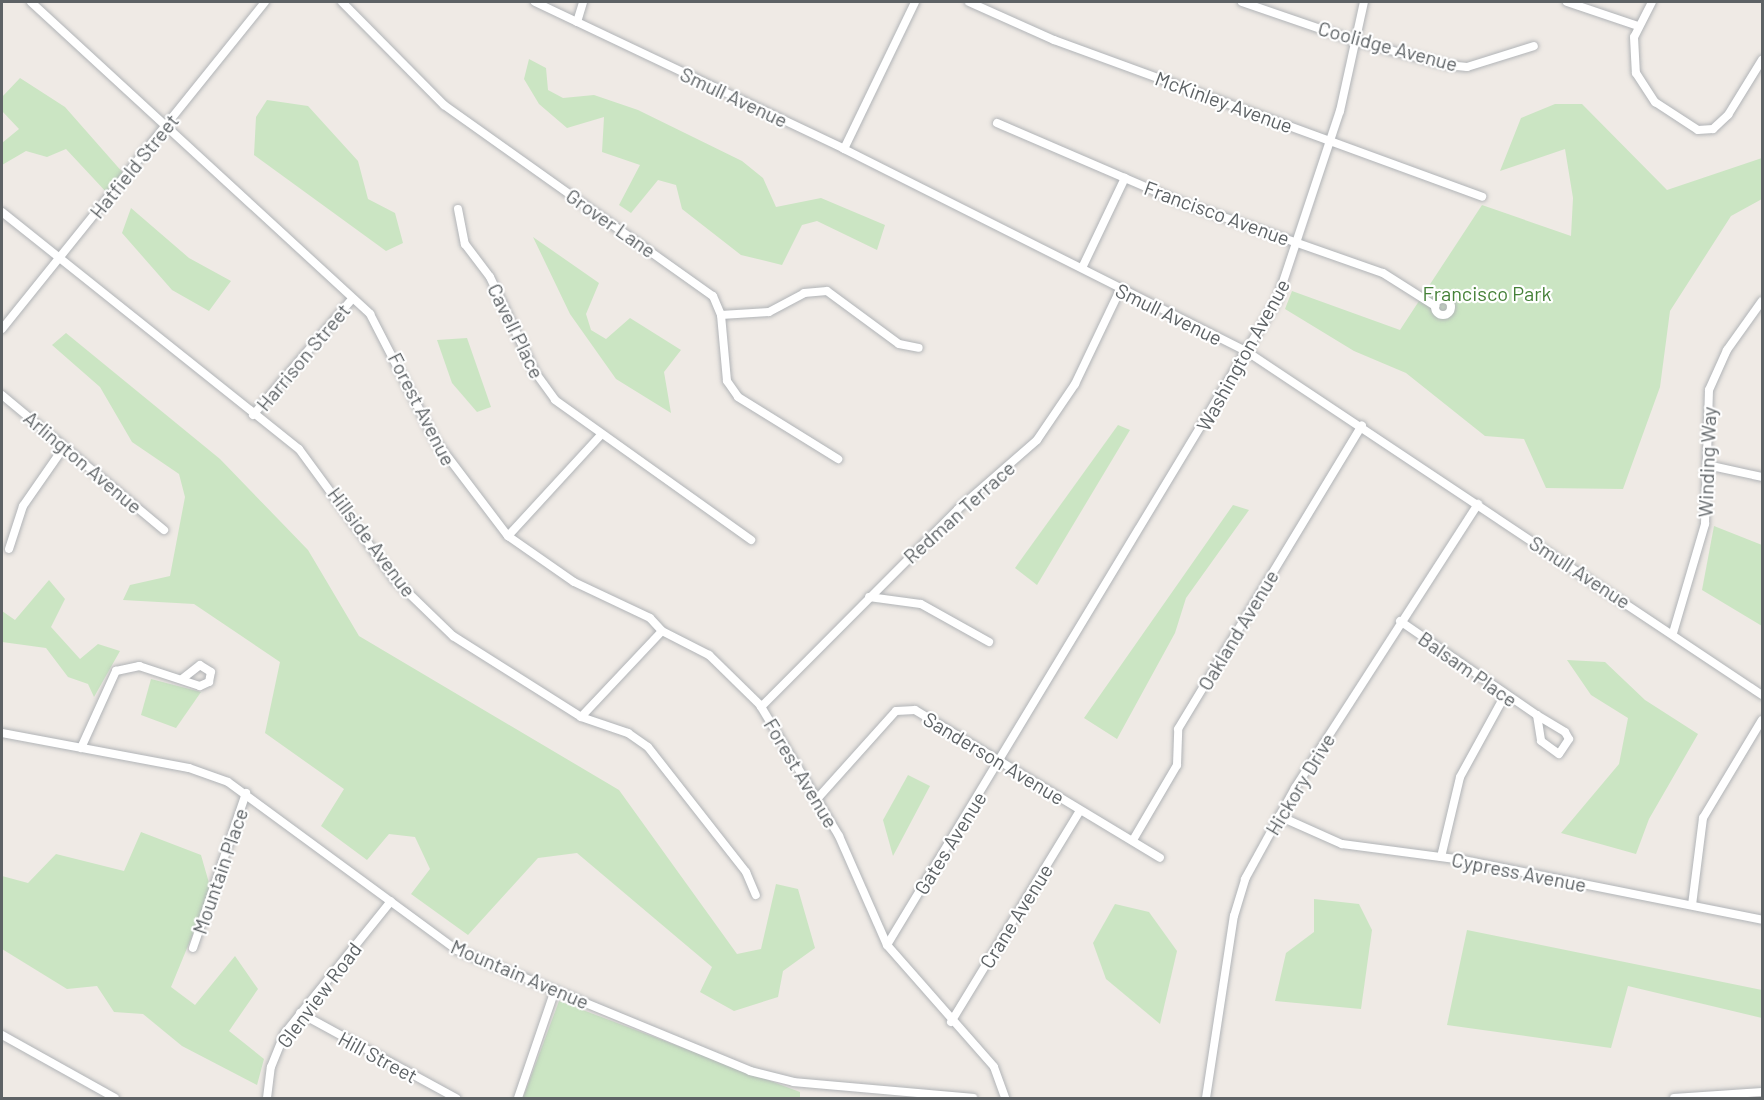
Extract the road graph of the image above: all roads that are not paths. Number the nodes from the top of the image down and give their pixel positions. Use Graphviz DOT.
graph roads {
  1 [pos="32,2"];
  2 [pos="265,2"];
  3 [pos="342,2"];
  4 [pos="535,2"];
  5 [pos="583,2"];
  6 [pos="915,2"];
  7 [pos="969,2"];
  8 [pos="1242,2"];
  9 [pos="1364,2"];
  10 [pos="1567,2"];
  11 [pos="1652,2"];
  12 [pos="577,22"];
  13 [pos="1638,26"];
  14 [pos="1355,41"];
  15 [pos="1534,46"];
  16 [pos="1762,60"];
  17 [pos="997,123"];
  18 [pos="165,128"];
  19 [pos="1330,141"];
  20 [pos="844,149"];
  21 [pos="1125,178"];
  22 [pos="1482,197"];
  23 [pos="458,209"];
  24 [pos="2,212"];
  25 [pos="1298,243"];
  26 [pos="59,259"];
  27 [pos="1082,268"];
  28 [pos="1120,290"];
  29 [pos="352,298"];
  30 [pos="1762,301"];
  31 [pos="1435,306"];
  32 [pos="721,315"];
  33 [pos="2,329"];
  34 [pos="919,348"];
  35 [pos="1249,353"];
  36 [pos="2,395"];
  37 [pos="253,415"];
  38 [pos="1362,425"];
  39 [pos="601,435"];
  40 [pos="64,447"];
  41 [pos="837,459"];
  42 [pos="1707,465"];
  43 [pos="1762,477"];
  44 [pos="1479,504"];
  45 [pos="164,530"];
  46 [pos="508,536"];
  47 [pos="751,540"];
  48 [pos="9,549"];
  49 [pos="869,597"];
  50 [pos="1400,621"];
  51 [pos="662,631"];
  52 [pos="1673,633"];
  53 [pos="989,642"];
  54 [pos="182,678"];
  55 [pos="1052,679"];
  56 [pos="1762,695"];
  57 [pos="1504,697"];
  58 [pos="761,707"];
  59 [pos="1537,715"];
  60 [pos="581,717"];
  61 [pos="1762,720"];
  62 [pos="2,733"];
  63 [pos="81,748"];
  64 [pos="1001,760"];
  65 [pos="246,793"];
  66 [pos="817,799"];
  67 [pos="1080,811"];
  68 [pos="1279,816"];
  69 [pos="1133,840"];
  70 [pos="1441,857"];
  71 [pos="1160,858"];
  72 [pos="756,895"];
  73 [pos="391,901"];
  74 [pos="1692,905"];
  75 [pos="1762,920"];
  76 [pos="887,945"];
  77 [pos="193,948"];
  78 [pos="555,990"];
  79 [pos="300,1013"];
  80 [pos="951,1022"];
  81 [pos="2,1035"];
  82 [pos="1762,1092"];
  83 [pos="918,1095"];
  84 [pos="115,1098"];
  85 [pos="267,1098"];
  86 [pos="456,1098"];
  87 [pos="518,1098"];
  88 [pos="973,1098"];
  89 [pos="1005,1098"];
  90 [pos="1206,1098"];
  91 [pos="1674,1098"];
  1 -- 18 [label="street, Forest Avenue"];
  2 -- 18 [label="street, Hatfield Street"];
  3 -- 32 [label="street, Grover Lane"];
  4 -- 12 [label="street, Smull Avenue"];
  5 -- 12 [label="street"];
  6 -- 20 [label="street"];
  7 -- 19 [label="street, McKinley Avenue"];
  8 -- 14 [label="street, Coolidge Avenue"];
  9 -- 14 [label="street, Washington Avenue"];
  10 -- 13 [label="street"];
  11 -- 13 [label="street"];
  12 -- 20 [label="street, Smull Avenue"];
  13 -- 16 [label="street"];
  14 -- 15 [label="street, Coolidge Avenue"];
  14 -- 19 [label="street, Washington Avenue"];
  17 -- 21 [label="street, Francisco Avenue"];
  18 -- 26 [label="street, Hatfield Street"];
  18 -- 29 [label="street, Forest Avenue"];
  19 -- 22 [label="street, McKinley Avenue"];
  19 -- 25 [label="street, Washington Avenue"];
  20 -- 27 [label="street, Smull Avenue"];
  21 -- 25 [label="street, Francisco Avenue"];
  21 -- 27 [label="street"];
  23 -- 39 [label="street, Cavell Place"];
  24 -- 26 [label="street, Hillside Avenue"];
  25 -- 31 [label="street, Francisco Avenue"];
  25 -- 35 [label="street, Washington Avenue"];
  26 -- 33 [label="street, Hatfield Street"];
  26 -- 37 [label="street, Hillside Avenue"];
  27 -- 28 [label="street, Smull Avenue"];
  28 -- 35 [label="street, Smull Avenue"];
  28 -- 49 [label="street, Redman Terrace"];
  29 -- 37 [label="street, Harrison Street"];
  29 -- 46 [label="street, Forest Avenue"];
  30 -- 42 [label="street, Winding Way"];
  32 -- 34 [label="street"];
  32 -- 41 [label="street"];
  35 -- 38 [label="street, Smull Avenue"];
  35 -- 55 [label="street, Washington Avenue"];
  36 -- 40 [label="street, Arlington Avenue"];
  37 -- 60 [label="street, Hillside Avenue"];
  38 -- 44 [label="street, Smull Avenue"];
  38 -- 69 [label="street, Oakland Avenue"];
  39 -- 46 [label="street"];
  39 -- 47 [label="street, Cavell Place"];
  40 -- 45 [label="street, Arlington Avenue"];
  40 -- 48 [label="street"];
  42 -- 43 [label="street"];
  42 -- 52 [label="street, Winding Way"];
  44 -- 50 [label="street, Hickory Drive"];
  44 -- 52 [label="street, Smull Avenue"];
  46 -- 51 [label="street, Forest Avenue"];
  49 -- 53 [label="street"];
  49 -- 58 [label="street, Redman Terrace"];
  50 -- 57 [label="street, Balsam Place"];
  50 -- 68 [label="street, Hickory Drive"];
  51 -- 58 [label="street, Forest Avenue"];
  51 -- 60 [label="street"];
  52 -- 56 [label="street, Smull Avenue"];
  54 -- 63 [label="street"];
  55 -- 64 [label="street, Gates Avenue"];
  57 -- 59 [label="street, Balsam Place"];
  57 -- 70 [label="street"];
  58 -- 66 [label="street, Forest Avenue"];
  59 -- 59 [label="street, Balsam Place"];
  60 -- 72 [label="street, Hillside Avenue"];
  61 -- 74 [label="street"];
  62 -- 63 [label="street, Mountain Avenue"];
  63 -- 65 [label="street, Mountain Avenue"];
  64 -- 66 [label="street, Sanderson Avenue"];
  64 -- 67 [label="street, Sanderson Avenue"];
  64 -- 76 [label="street, Gates Avenue"];
  65 -- 73 [label="street, Mountain Avenue"];
  65 -- 77 [label="street, Mountain Place"];
  66 -- 76 [label="street, Forest Avenue"];
  67 -- 69 [label="street, Sanderson Avenue"];
  67 -- 80 [label="street, Crane Avenue"];
  68 -- 70 [label="street, Cypress Avenue"];
  68 -- 90 [label="street, Hickory Drive"];
  69 -- 71 [label="street, Sanderson Avenue"];
  70 -- 74 [label="street, Cypress Avenue"];
  73 -- 78 [label="street, Mountain Avenue"];
  73 -- 79 [label="street, Glenview Road"];
  74 -- 75 [label="street, Cypress Avenue"];
  76 -- 80 [label="street, Forest Avenue"];
  78 -- 83 [label="street, Mountain Avenue"];
  78 -- 87 [label="street"];
  79 -- 85 [label="street, Glenview Road"];
  79 -- 86 [label="street, Hill Street"];
  80 -- 89 [label="street, Forest Avenue"];
  81 -- 84 [label="street"];
  82 -- 91 [label="street"];
  83 -- 88 [label="street, Mountain Avenue"];
}
